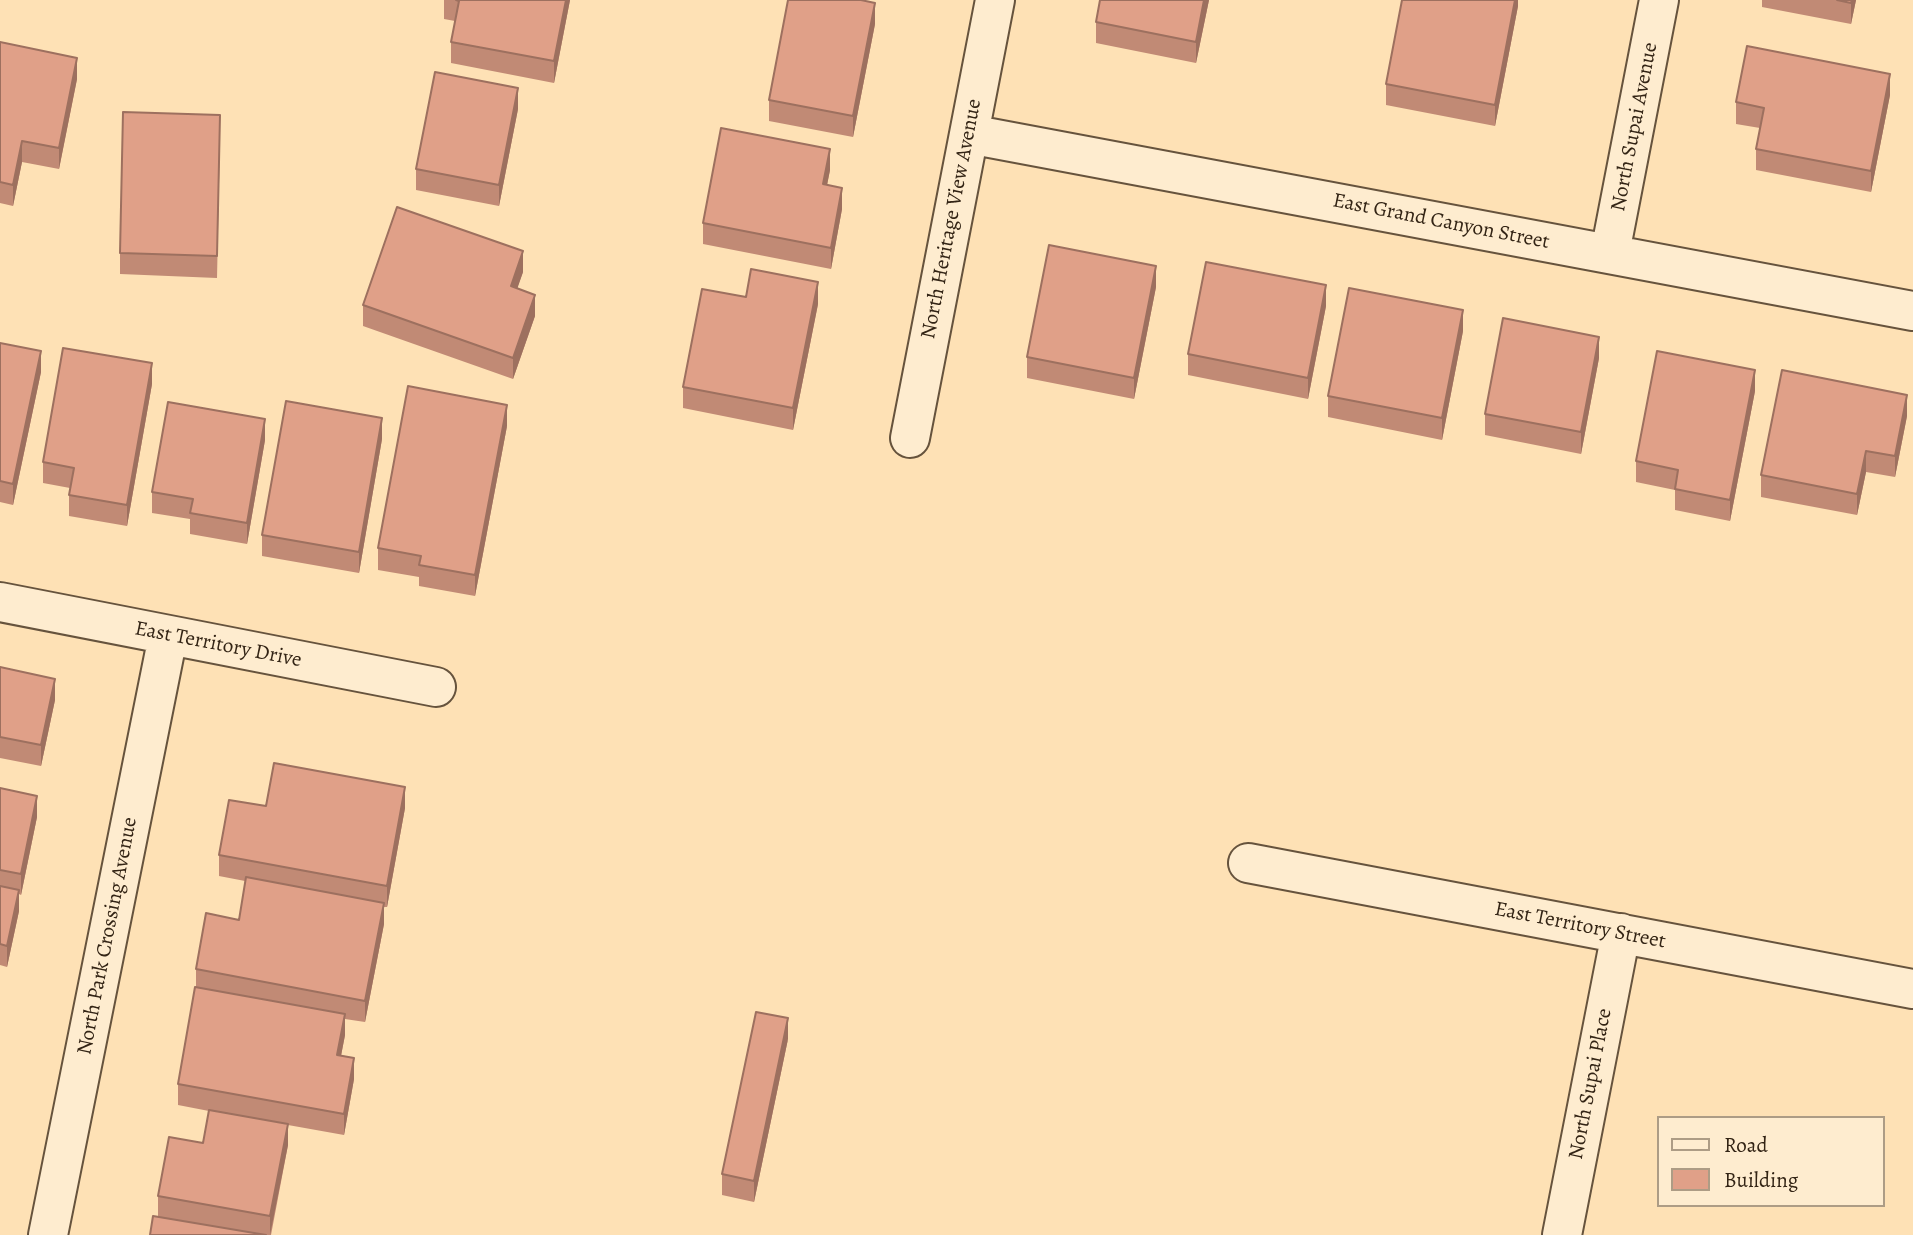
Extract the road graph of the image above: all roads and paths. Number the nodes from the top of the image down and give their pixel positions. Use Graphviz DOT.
graph roads {
  1 [pos="995,0"];
  2 [pos="1659,0"];
  3 [pos="969,134"];
  4 [pos="1610,253"];
  5 [pos="1913,310"];
  6 [pos="910,438"];
  7 [pos="0,602"];
  8 [pos="168,636"];
  9 [pos="436,687"];
  10 [pos="1248,863"];
  11 [pos="1621,933"];
  12 [pos="1913,989"];
  13 [pos="48,1235"];
  14 [pos="1562,1235"];
  1 -- 3 [label="street, North Heritage View Avenue"];
  2 -- 4 [label="street, North Supai Avenue"];
  3 -- 4 [label="street, East Grand Canyon Street"];
  3 -- 6 [label="street, North Heritage View Avenue"];
  4 -- 5 [label="street, East Grand Canyon Street"];
  7 -- 8 [label="street, East Territory Drive"];
  8 -- 9 [label="street, East Territory Drive"];
  8 -- 13 [label="street, North Park Crossing Avenue"];
  10 -- 11 [label="street, East Territory Street"];
  11 -- 12 [label="street, East Territory Street"];
  11 -- 14 [label="street, North Supai Place"];
}
